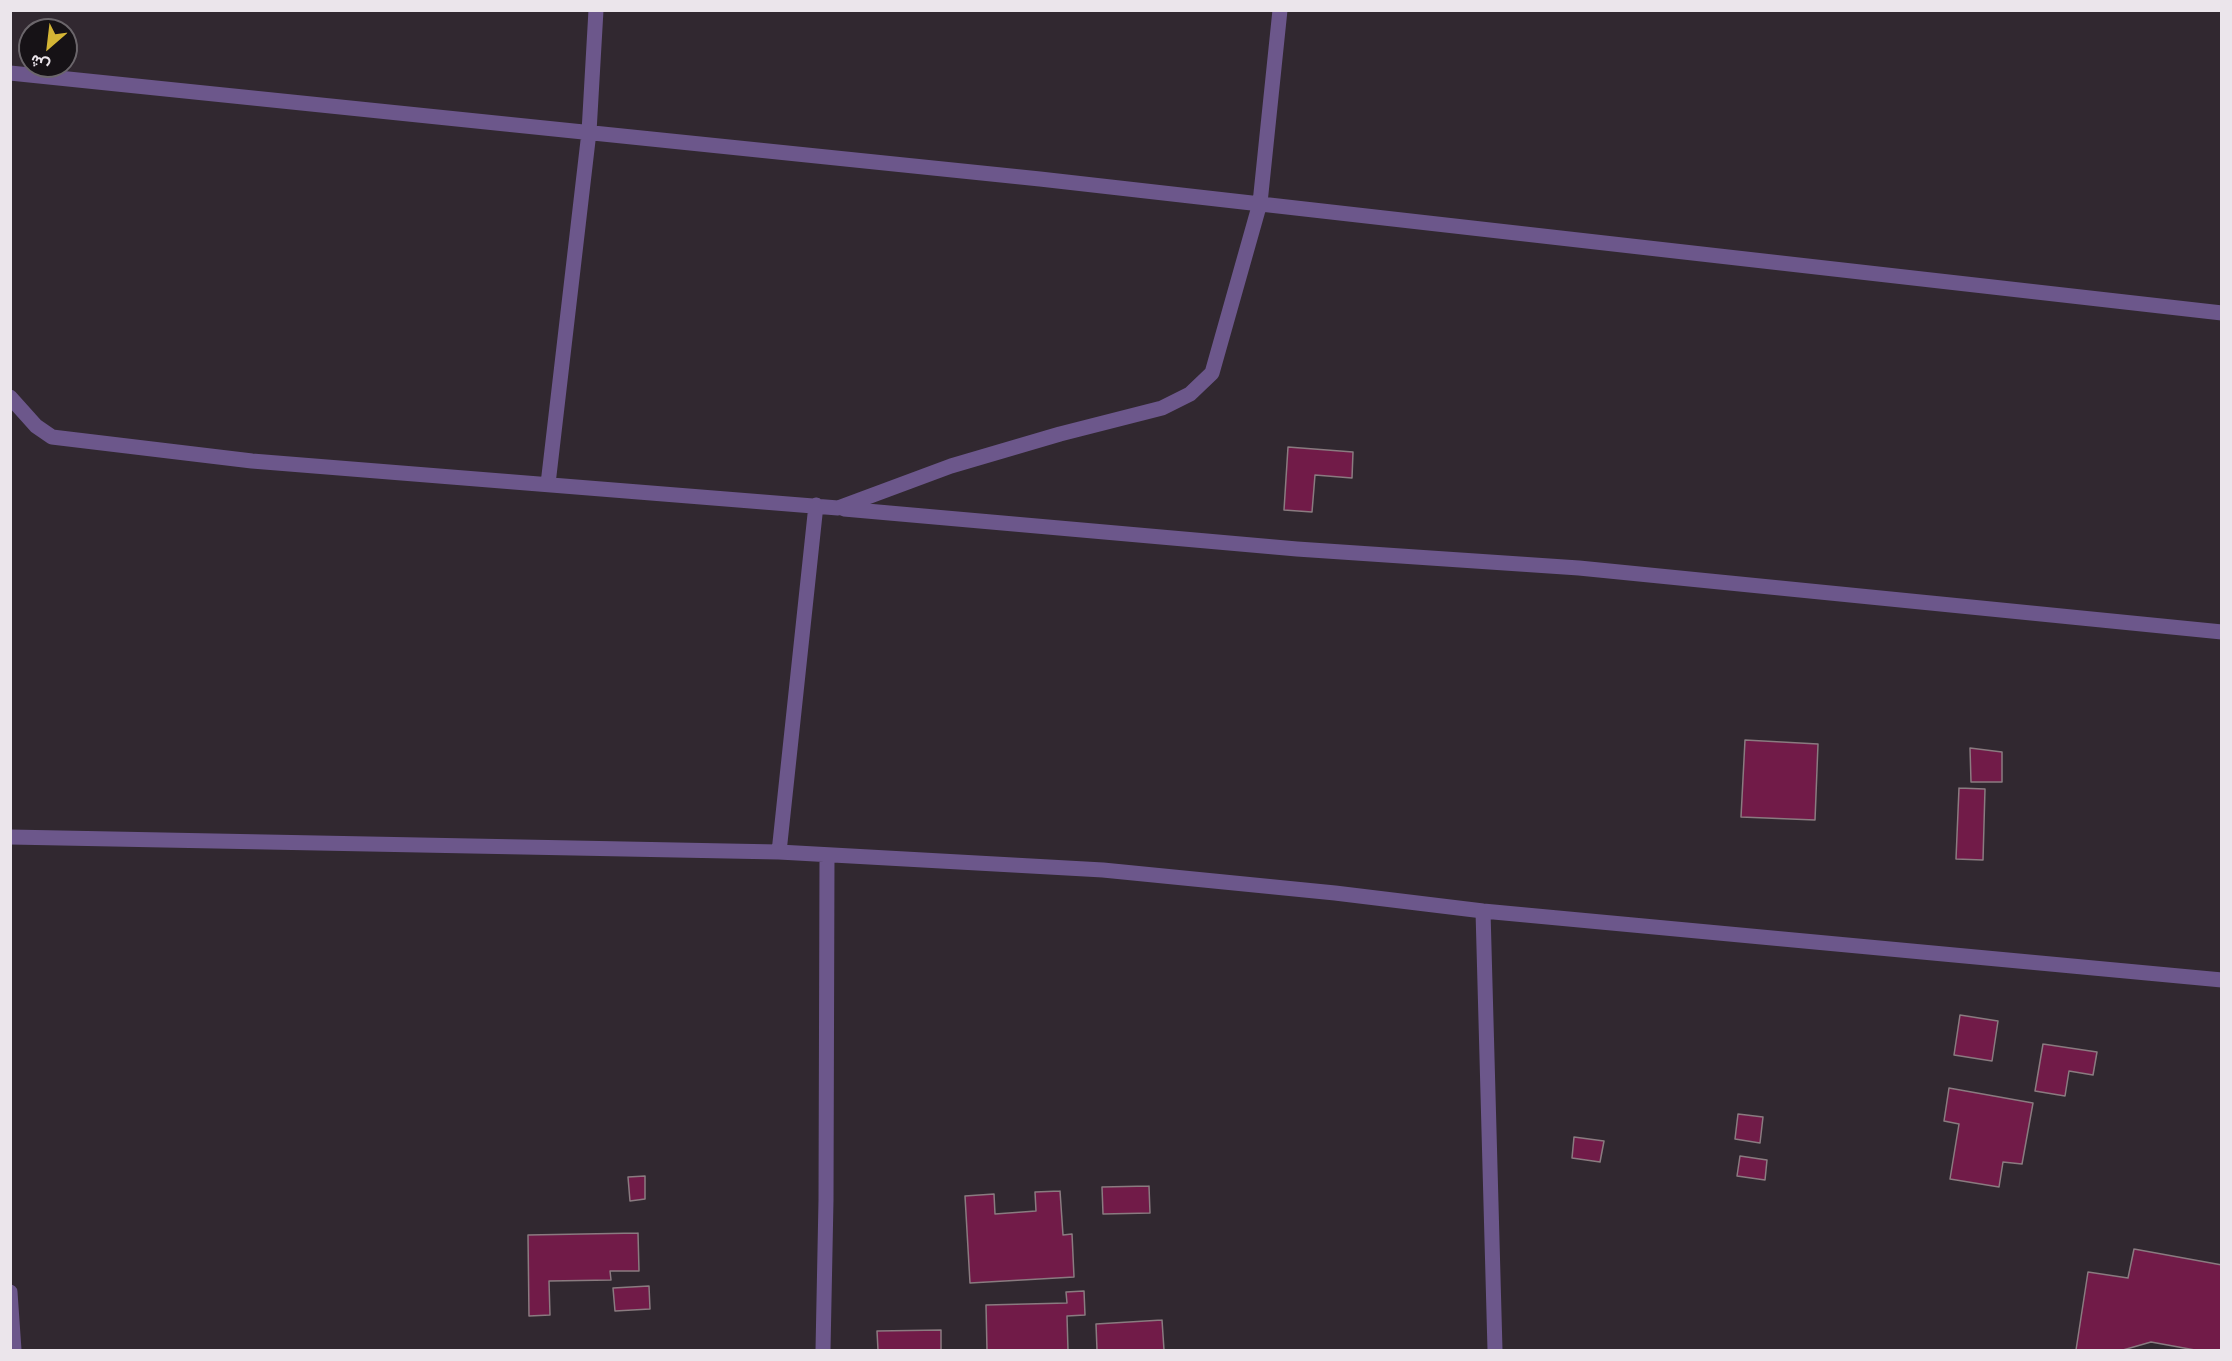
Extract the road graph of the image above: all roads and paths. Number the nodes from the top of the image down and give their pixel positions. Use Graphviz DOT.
graph roads {
  1 [pos="596,10"];
  2 [pos="1280,10"];
  3 [pos="10,73"];
  4 [pos="589,132"];
  5 [pos="1260,203"];
  6 [pos="2222,313"];
  7 [pos="10,397"];
  8 [pos="548,484"];
  9 [pos="816,505"];
  10 [pos="838,508"];
  11 [pos="2222,632"];
  12 [pos="10,837"];
  13 [pos="779,852"];
  14 [pos="827,855"];
  15 [pos="1483,911"];
  16 [pos="2222,980"];
  17 [pos="10,1292"];
  18 [pos="14,1350"];
  19 [pos="823,1350"];
  20 [pos="1495,1350"];
  1 -- 4 [label="street"];
  2 -- 5 [label="street"];
  3 -- 4 [label="street"];
  4 -- 5 [label="street"];
  4 -- 8 [label="street"];
  5 -- 6 [label="street"];
  5 -- 10 [label="street"];
  7 -- 8 [label="street"];
  8 -- 9 [label="street"];
  9 -- 10 [label="street"];
  9 -- 13 [label="street"];
  10 -- 11 [label="street"];
  12 -- 13 [label="street"];
  13 -- 14 [label="street"];
  14 -- 15 [label="street"];
  14 -- 19 [label="street"];
  15 -- 16 [label="street"];
  15 -- 20 [label="street"];
  17 -- 18 [label="street"];
}
